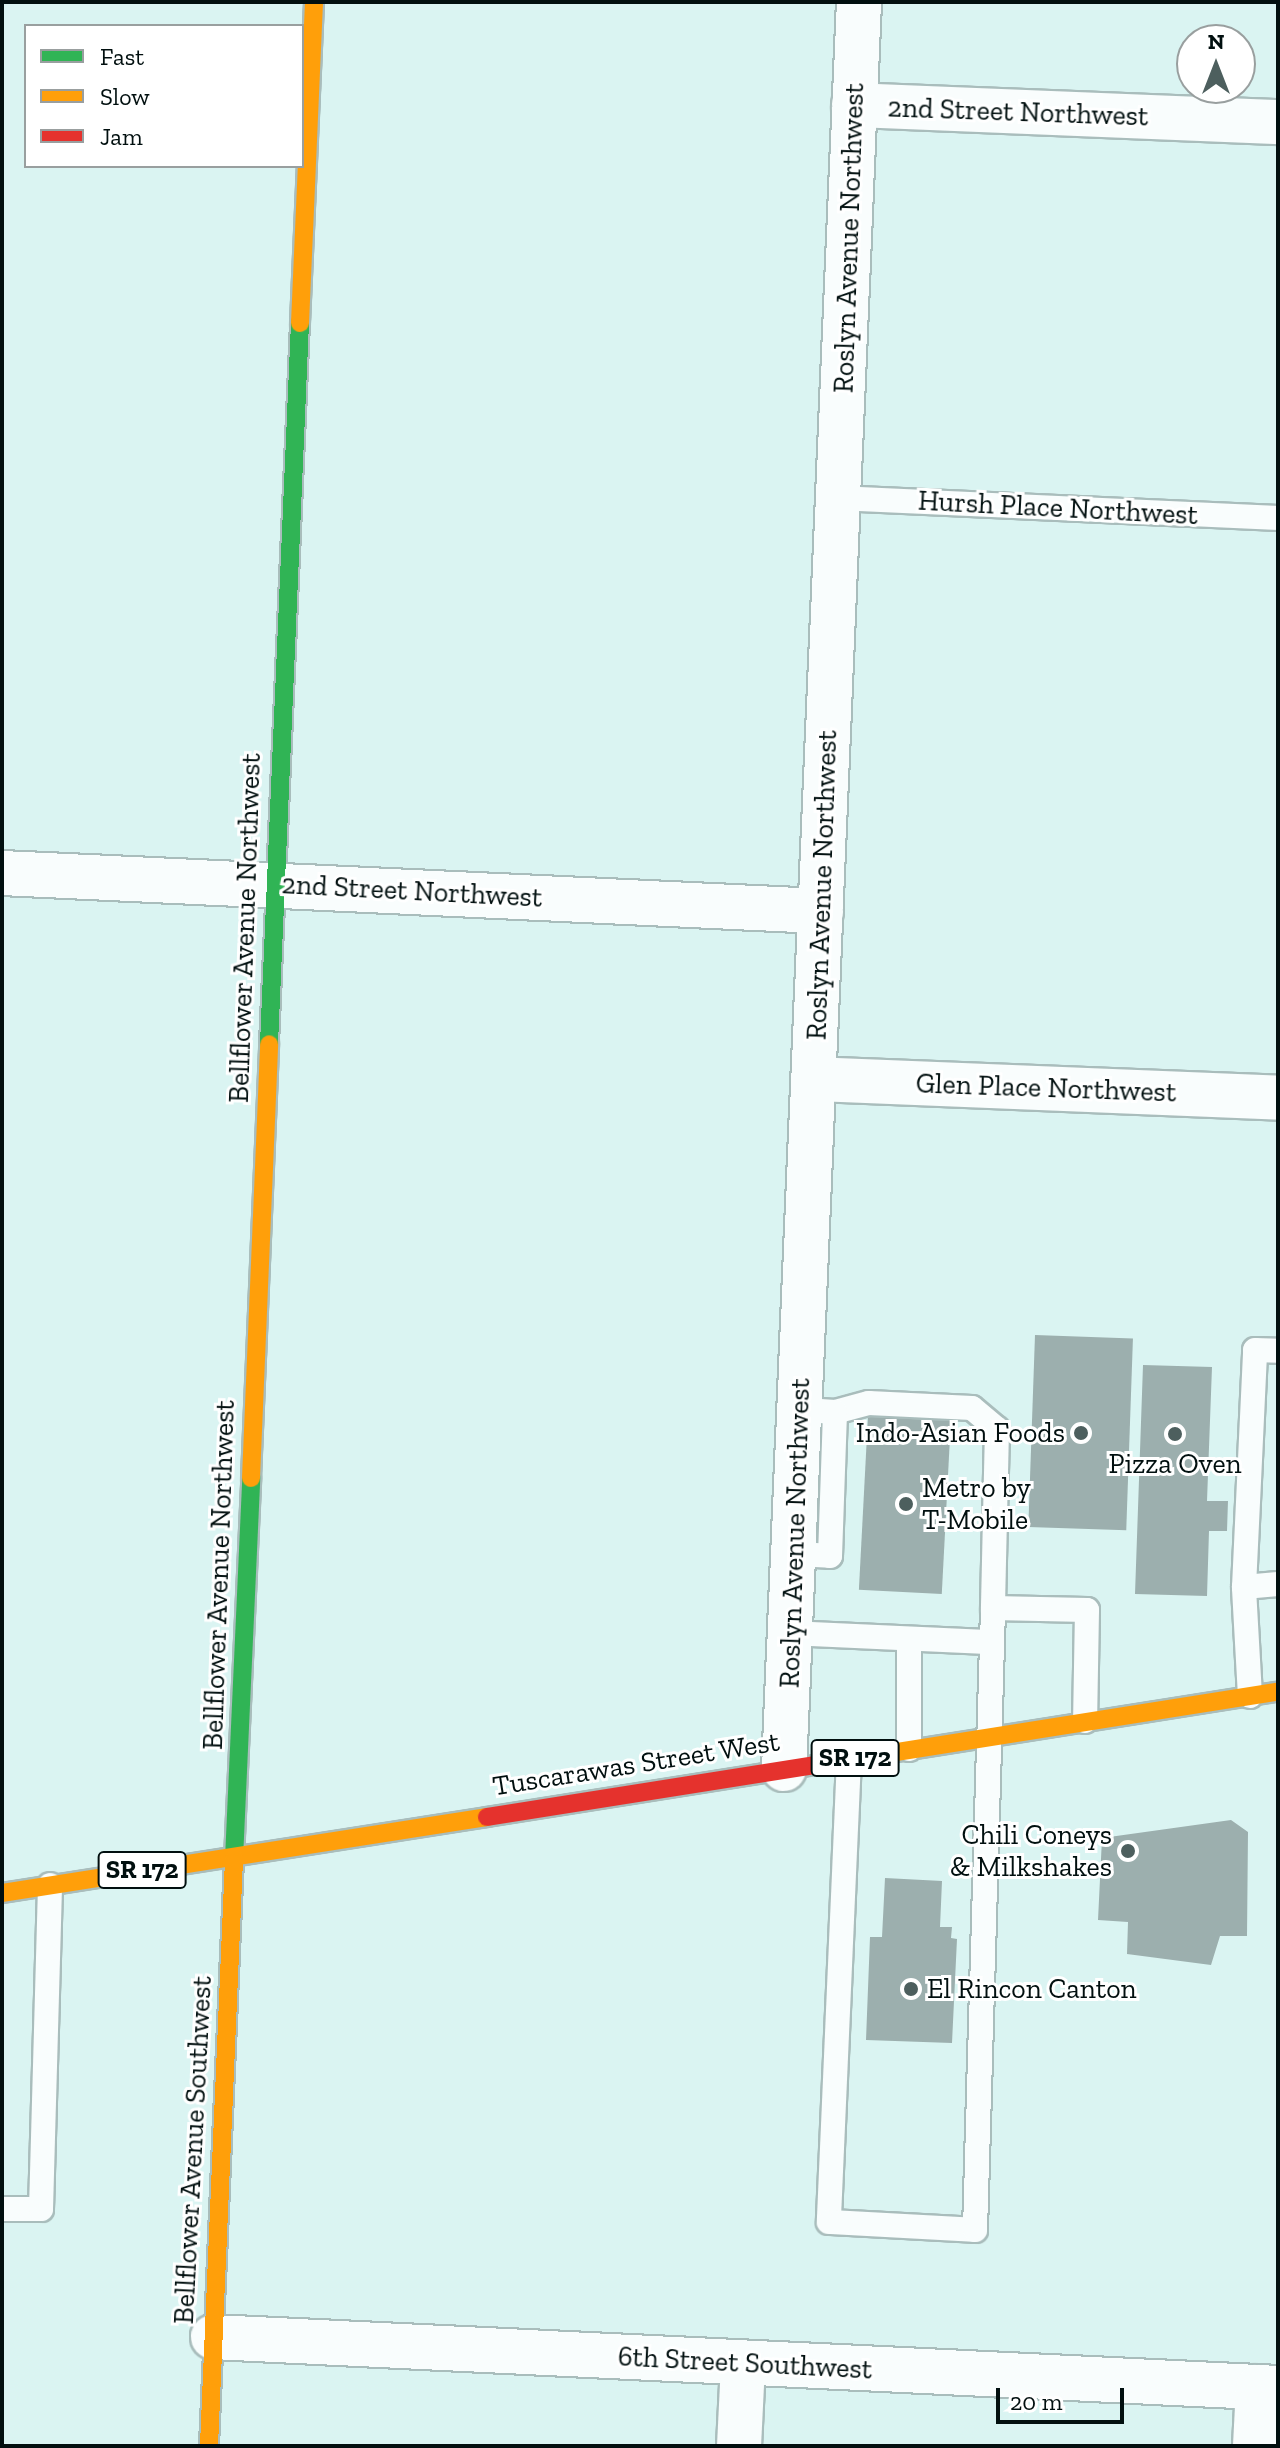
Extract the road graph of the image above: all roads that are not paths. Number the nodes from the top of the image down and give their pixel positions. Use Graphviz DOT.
graph roads {
  1 [pos="314,2"];
  2 [pos="859,2"];
  3 [pos="854,105"];
  4 [pos="1278,122"];
  5 [pos="838,498"];
  6 [pos="1278,518"];
  7 [pos="2,873"];
  8 [pos="276,885"];
  9 [pos="821,911"];
  10 [pos="814,1079"];
  11 [pos="1278,1098"];
  12 [pos="1278,1351"];
  13 [pos="817,1410"];
  14 [pos="1278,1584"];
  15 [pos="1244,1587"];
  16 [pos="993,1608"];
  17 [pos="790,1633"];
  18 [pos="909,1640"];
  19 [pos="992,1642"];
  20 [pos="1278,1692"];
  21 [pos="1250,1696"];
  22 [pos="1085,1721"];
  23 [pos="989,1736"];
  24 [pos="909,1749"];
  25 [pos="849,1759"];
  26 [pos="784,1769"];
  27 [pos="234,1856"];
  28 [pos="50,1885"];
  29 [pos="2,1893"];
  30 [pos="2,2209"];
  31 [pos="213,2337"];
  32 [pos="743,2363"];
  33 [pos="1268,2388"];
  34 [pos="209,2446"];
  35 [pos="739,2446"];
  36 [pos="1255,2446"];
  1 -- 8 [label="street, Bellflower Avenue Northwest"];
  2 -- 3 [label="street, Roslyn Avenue Northwest"];
  3 -- 4 [label="street, 2nd Street Northwest"];
  3 -- 5 [label="street, Roslyn Avenue Northwest"];
  5 -- 6 [label="lane, Hursh Place Northwest"];
  5 -- 9 [label="street, Roslyn Avenue Northwest"];
  7 -- 8 [label="street, 2nd Street Northwest"];
  8 -- 9 [label="street, 2nd Street Northwest"];
  8 -- 27 [label="street, Bellflower Avenue Northwest"];
  9 -- 10 [label="street, Roslyn Avenue Northwest"];
  10 -- 11 [label="street, Glen Place Northwest"];
  10 -- 13 [label="street, Roslyn Avenue Northwest"];
  12 -- 15 [label="lane"];
  13 -- 16 [label="lane"];
  13 -- 17 [label="street, Roslyn Avenue Northwest"];
  14 -- 15 [label="lane"];
  15 -- 21 [label="lane"];
  16 -- 19 [label="lane"];
  16 -- 22 [label="lane"];
  17 -- 18 [label="lane"];
  17 -- 26 [label="street, Roslyn Avenue Northwest"];
  18 -- 19 [label="lane"];
  18 -- 24 [label="lane"];
  19 -- 23 [label="lane"];
  20 -- 21 [label="street, Tuscarawas Street West / SR 172"];
  21 -- 22 [label="street, Tuscarawas Street West / SR 172"];
  22 -- 23 [label="street, Tuscarawas Street West / SR 172"];
  23 -- 24 [label="street, Tuscarawas Street West / SR 172"];
  23 -- 25 [label="lane"];
  24 -- 25 [label="street, Tuscarawas Street West / SR 172"];
  25 -- 26 [label="street, Tuscarawas Street West / SR 172"];
  26 -- 27 [label="street, Tuscarawas Street West / SR 172"];
  27 -- 28 [label="street, Tuscarawas Street West / SR 172"];
  27 -- 31 [label="street, Bellflower Avenue Southwest"];
  28 -- 29 [label="street, Tuscarawas Street West / SR 172"];
  28 -- 30 [label="lane"];
  31 -- 32 [label="street, 6th Street Southwest"];
  31 -- 34 [label="street, Bellflower Avenue Southwest"];
  32 -- 33 [label="street, 6th Street Southwest"];
  32 -- 35 [label="street"];
  33 -- 36 [label="street"];
}
